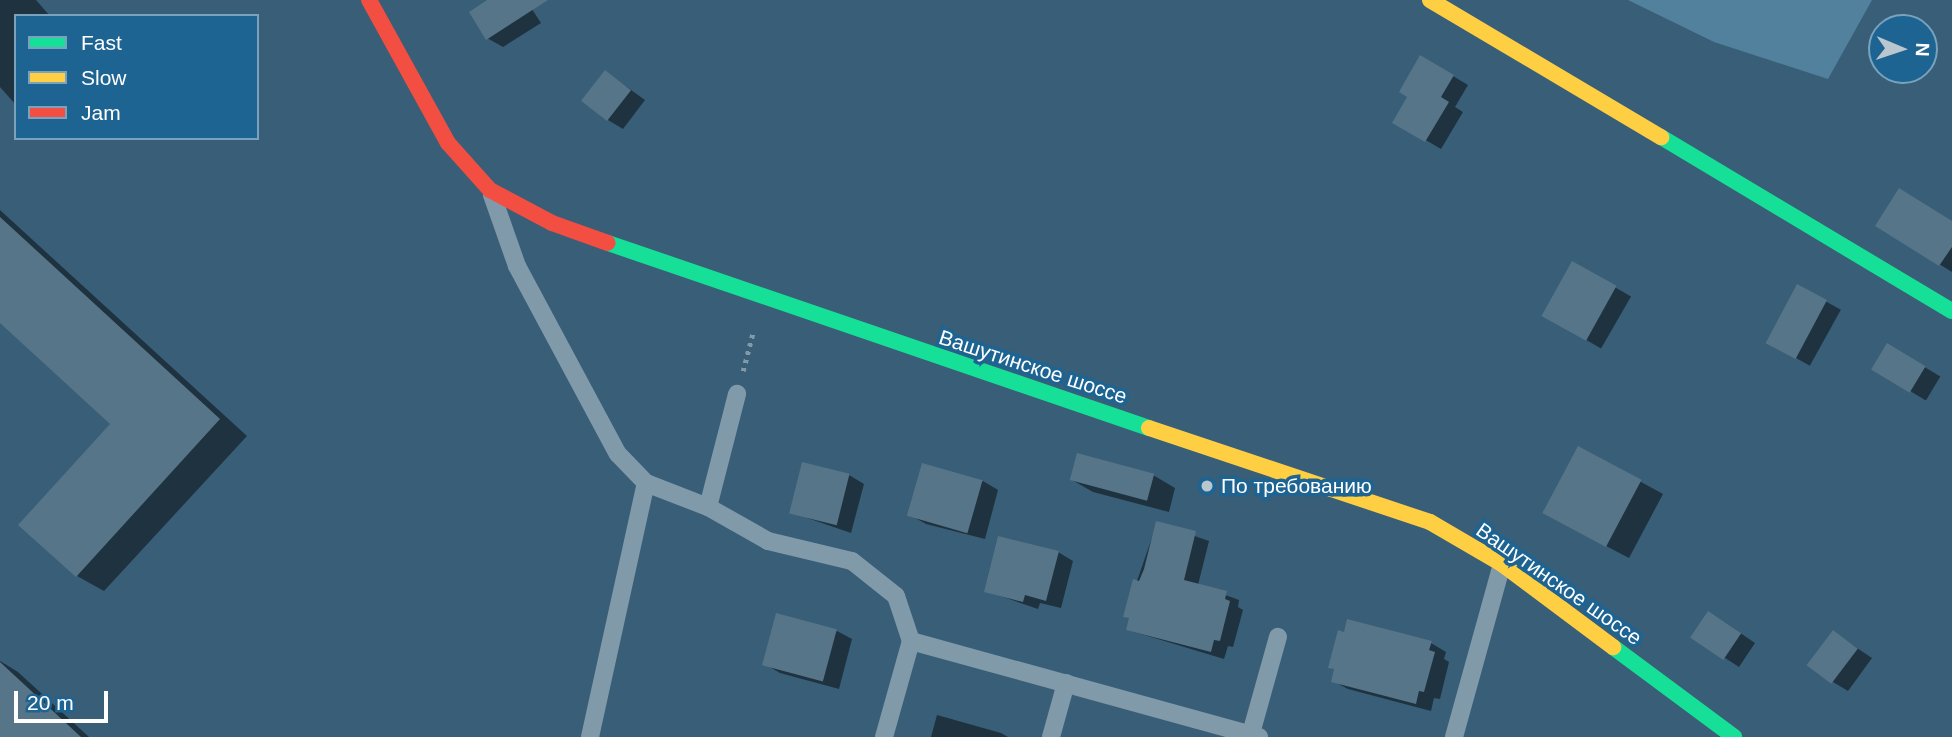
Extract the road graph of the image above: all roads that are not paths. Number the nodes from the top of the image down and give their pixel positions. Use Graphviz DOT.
graph roads {
  1 [pos="369,0"];
  2 [pos="1430,0"];
  3 [pos="490,190"];
  4 [pos="1952,311"];
  5 [pos="737,394"];
  6 [pos="646,483"];
  7 [pos="708,507"];
  8 [pos="1502,564"];
  9 [pos="1278,637"];
  10 [pos="911,641"];
  11 [pos="1066,683"];
  12 [pos="1253,736"];
  13 [pos="590,737"];
  14 [pos="884,737"];
  15 [pos="1051,737"];
  16 [pos="1454,737"];
  17 [pos="1734,737"];
  1 -- 3 [label="street, Вашутинское шоссе"];
  2 -- 4 [label="street"];
  3 -- 6 [label="lane"];
  3 -- 8 [label="street, Вашутинское шоссе"];
  5 -- 7 [label="lane"];
  6 -- 7 [label="lane"];
  6 -- 13 [label="lane"];
  7 -- 10 [label="lane"];
  8 -- 16 [label="lane"];
  8 -- 17 [label="street, Вашутинское шоссе"];
  9 -- 12 [label="lane"];
  10 -- 11 [label="lane"];
  10 -- 14 [label="lane"];
  11 -- 12 [label="lane"];
  11 -- 15 [label="lane"];
}
